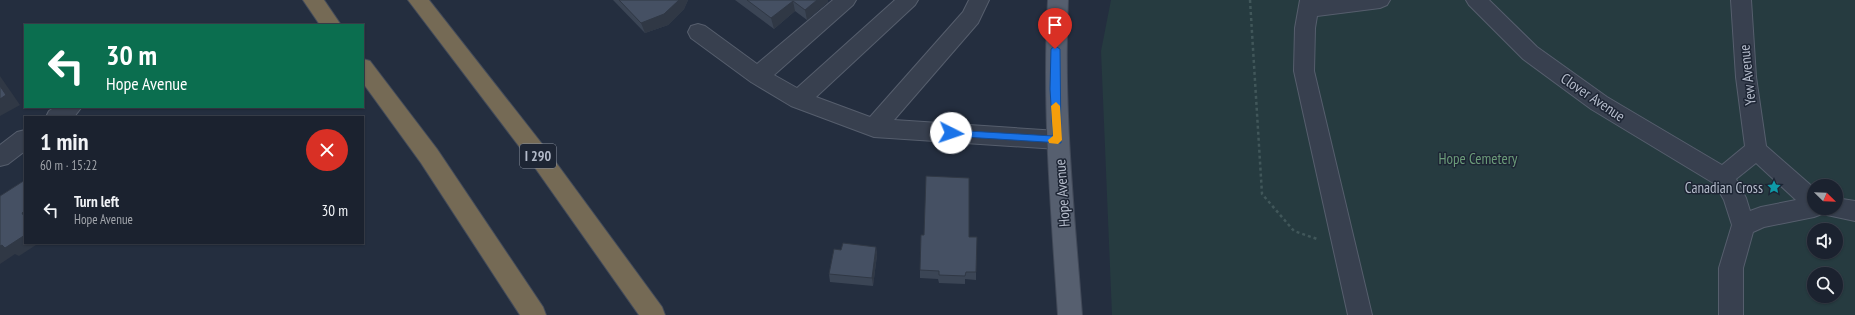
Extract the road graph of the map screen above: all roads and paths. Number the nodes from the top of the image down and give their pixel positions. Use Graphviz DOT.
graph roads {
  1 [pos="313,0"];
  2 [pos="418,0"];
  3 [pos="846,0"];
  4 [pos="908,0"];
  5 [pos="979,0"];
  6 [pos="1058,0"];
  7 [pos="1250,0"];
  8 [pos="1380,0"];
  9 [pos="1476,0"];
  10 [pos="1741,0"];
  11 [pos="1309,5"];
  12 [pos="330,24"];
  13 [pos="698,32"];
  14 [pos="364,68"];
  15 [pos="758,76"];
  16 [pos="799,100"];
  17 [pos="874,128"];
  18 [pos="24,140"];
  19 [pos="1058,140"];
  20 [pos="1756,150"];
  21 [pos="0,157"];
  22 [pos="1723,176"];
  23 [pos="1807,196"];
  24 [pos="1807,208"];
  25 [pos="1843,209"];
  26 [pos="1855,210"];
  27 [pos="1742,225"];
  28 [pos="1345,250"];
  29 [pos="534,315"];
  30 [pos="653,315"];
  31 [pos="1070,315"];
  32 [pos="1360,315"];
  33 [pos="1731,315"];
  1 -- 12 [label="highway"];
  2 -- 30 [label="highway, I 290"];
  3 -- 15 [label="street"];
  4 -- 16 [label="street"];
  5 -- 17 [label="street"];
  6 -- 19 [label="main road, Hope Avenue"];
  7 -- 28 [label="path"];
  8 -- 11 [label="street"];
  9 -- 22 [label="street, Clover Avenue"];
  10 -- 20 [label="street, Yew Avenue"];
  11 -- 28 [label="street"];
  13 -- 15 [label="street"];
  14 -- 29 [label="highway"];
  15 -- 16 [label="street"];
  16 -- 17 [label="street"];
  17 -- 19 [label="street"];
  18 -- 21 [label="street"];
  19 -- 31 [label="main road, Hope Avenue"];
  20 -- 22 [label="street"];
  20 -- 23 [label="street"];
  22 -- 27 [label="street"];
  24 -- 27 [label="street"];
  25 -- 26 [label="street"];
  27 -- 33 [label="street"];
  28 -- 32 [label="street"];
}
